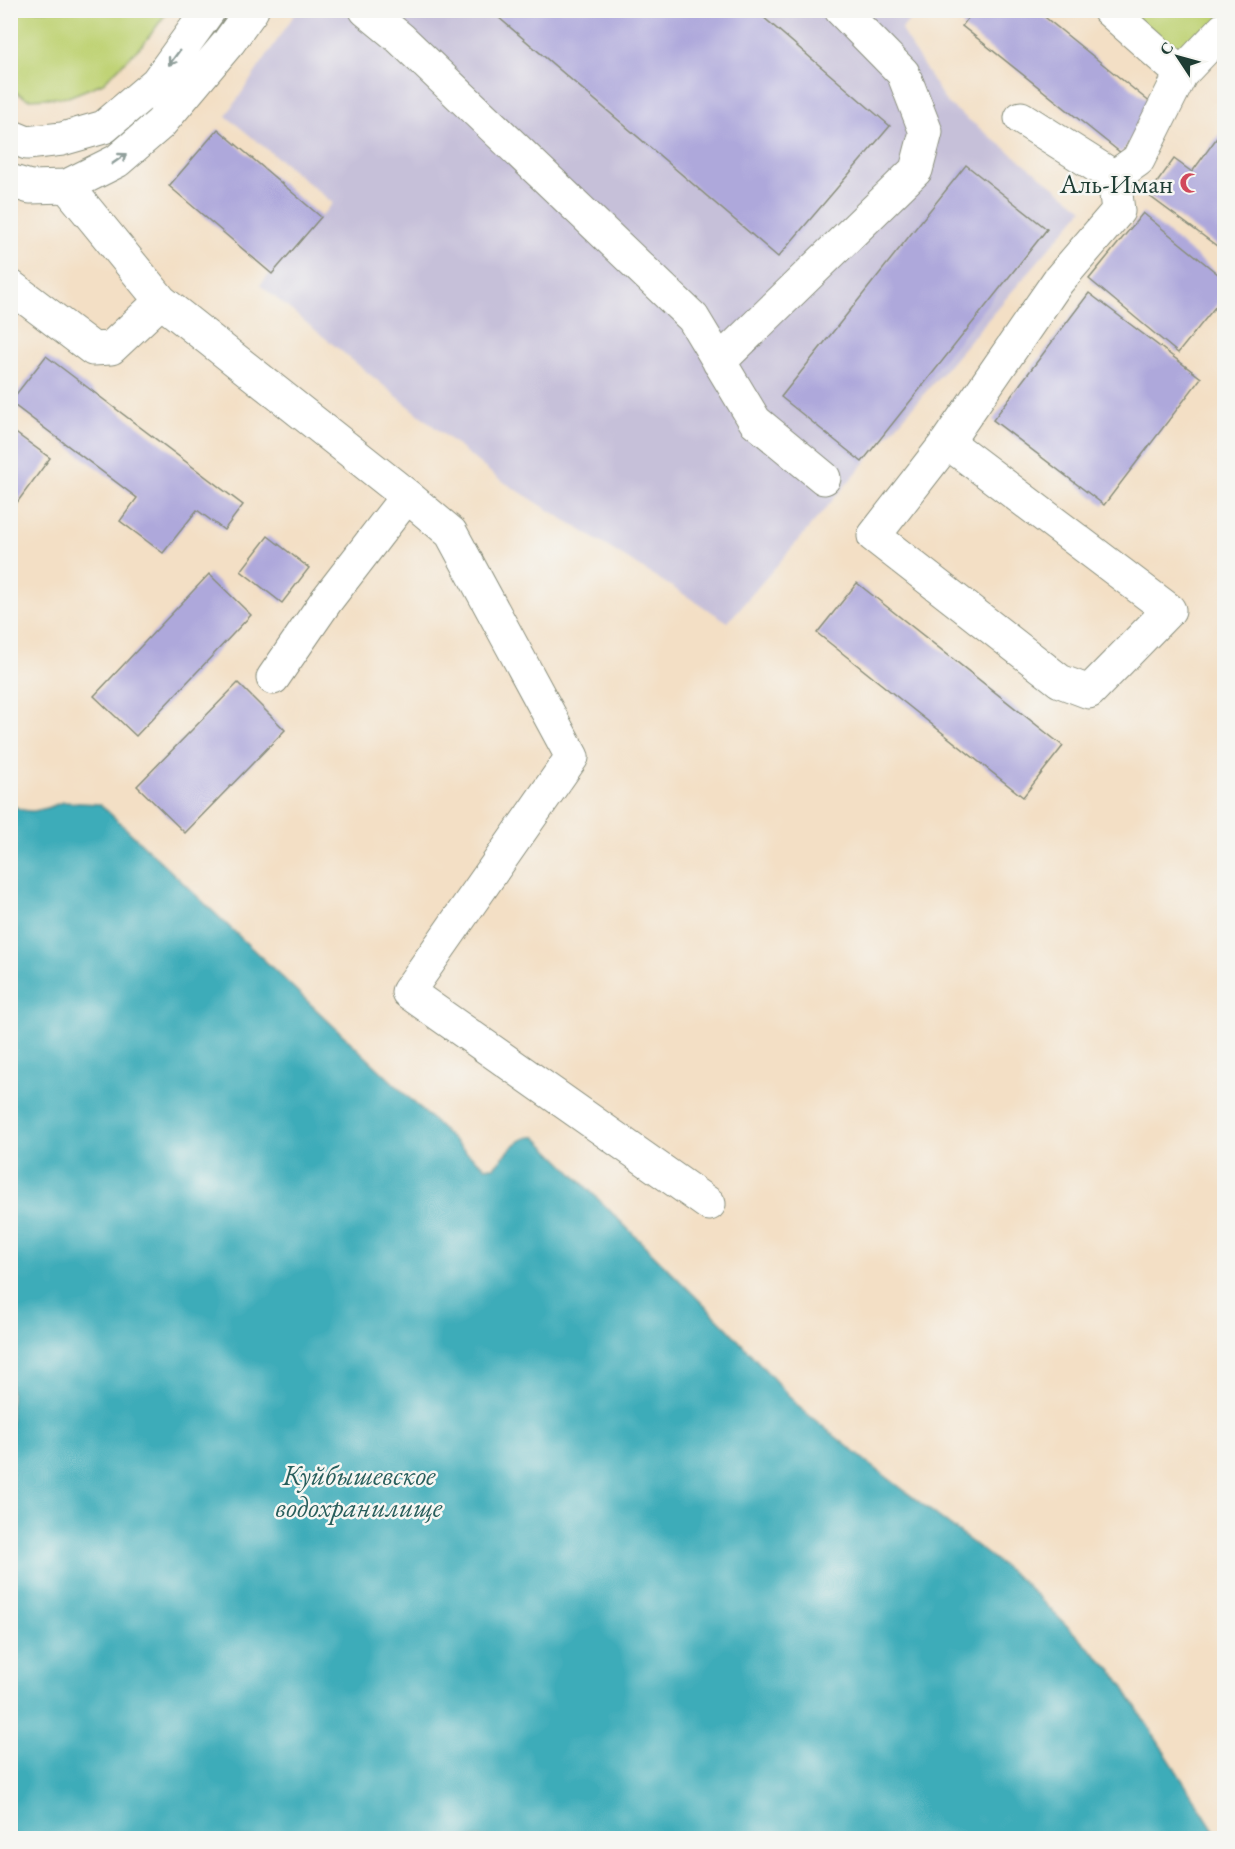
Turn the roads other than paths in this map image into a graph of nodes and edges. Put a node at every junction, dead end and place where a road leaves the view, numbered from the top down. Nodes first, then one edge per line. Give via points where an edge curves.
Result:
1 (209, 10) edge
2 (252, 10) edge
3 (366, 10) edge
4 (841, 10) edge
5 (1109, 10) edge
6 (1224, 29) edge
7 (1181, 74) junction
8 (1021, 118) dead end
9 (10, 136) edge
10 (1114, 177) junction
11 (10, 180) edge
12 (67, 186) junction
13 (10, 286) edge
14 (161, 301) junction
15 (719, 362) junction
16 (947, 442) junction
17 (824, 478) dead end
18 (407, 496) junction
19 (273, 678) dead end
20 (709, 1204) dead end

1 -> 9 main road via 157,82 104,127 62,139 27,142
12 -> 2 main road via 117,161 160,124
3 - 15 main road via 693,318
4 - 15 main road via 903,73 926,132 916,170
5 - 7 main road
6 - 7 main road
7 - 10 main road via 1138,160
8 - 10 main road
10 - 16 main road via 1118,211 1058,281
11 - 12 main road via 30,187
12 - 14 main road
13 - 14 main road via 93,349 111,348
14 - 18 main road
15 - 17 main road via 755,421
16 - 16 main road via 1169,610 1089,692 1060,681 874,536
18 - 19 main road
18 - 20 main road via 451,533 572,757 408,992

